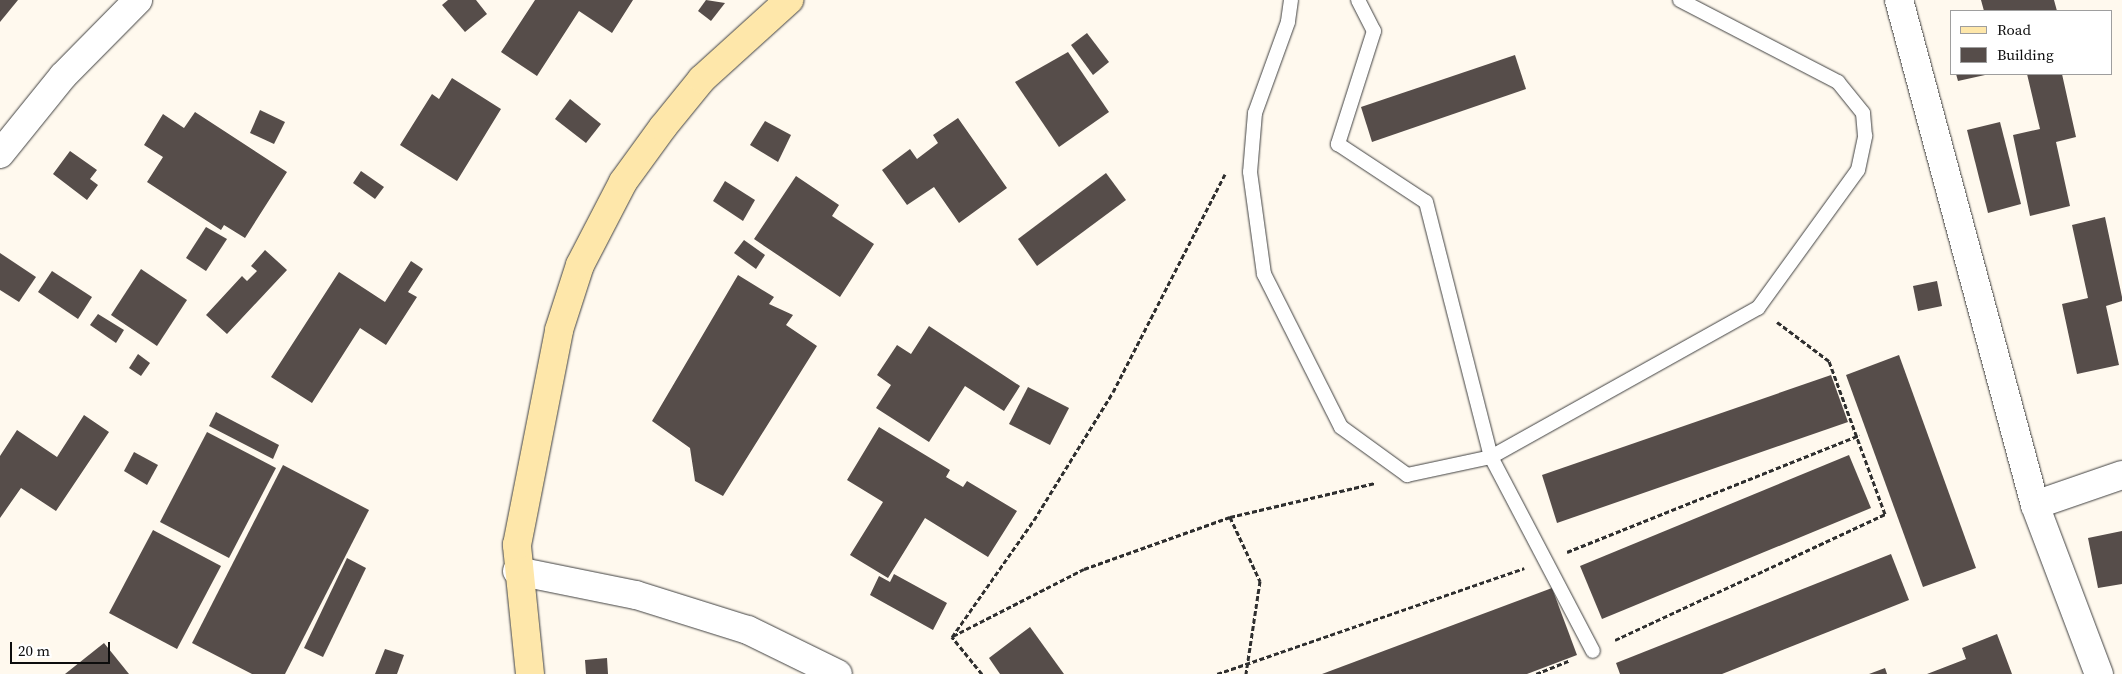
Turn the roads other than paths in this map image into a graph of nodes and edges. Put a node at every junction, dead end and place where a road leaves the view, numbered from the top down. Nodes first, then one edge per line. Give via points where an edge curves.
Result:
1 (138, 0) edge
2 (789, 0) edge
3 (1291, 0) edge
4 (1358, 0) edge
5 (1680, 0) edge
6 (1899, 0) edge
7 (0, 154) edge
8 (1492, 457) junction
9 (2122, 475) edge
10 (2035, 505) junction
11 (517, 571) junction
12 (1593, 651) road end
13 (530, 674) edge
14 (838, 674) edge
15 (2098, 674) edge

1 - 7 street via 63,76
2 - 11 main road via 702,79 662,126 623,182 580,265 559,330 530,467
3 - 8 lane via 1288,22 1255,113 1250,172 1264,274 1341,427 1407,475
4 - 8 lane via 1374,31 1338,144 1426,202
5 - 8 lane via 1838,82 1863,113 1865,136 1858,170 1758,308
6 - 10 street
8 - 12 lane
9 - 10 street
10 - 15 street
11 - 13 main road
11 - 14 street via 636,595 748,630

